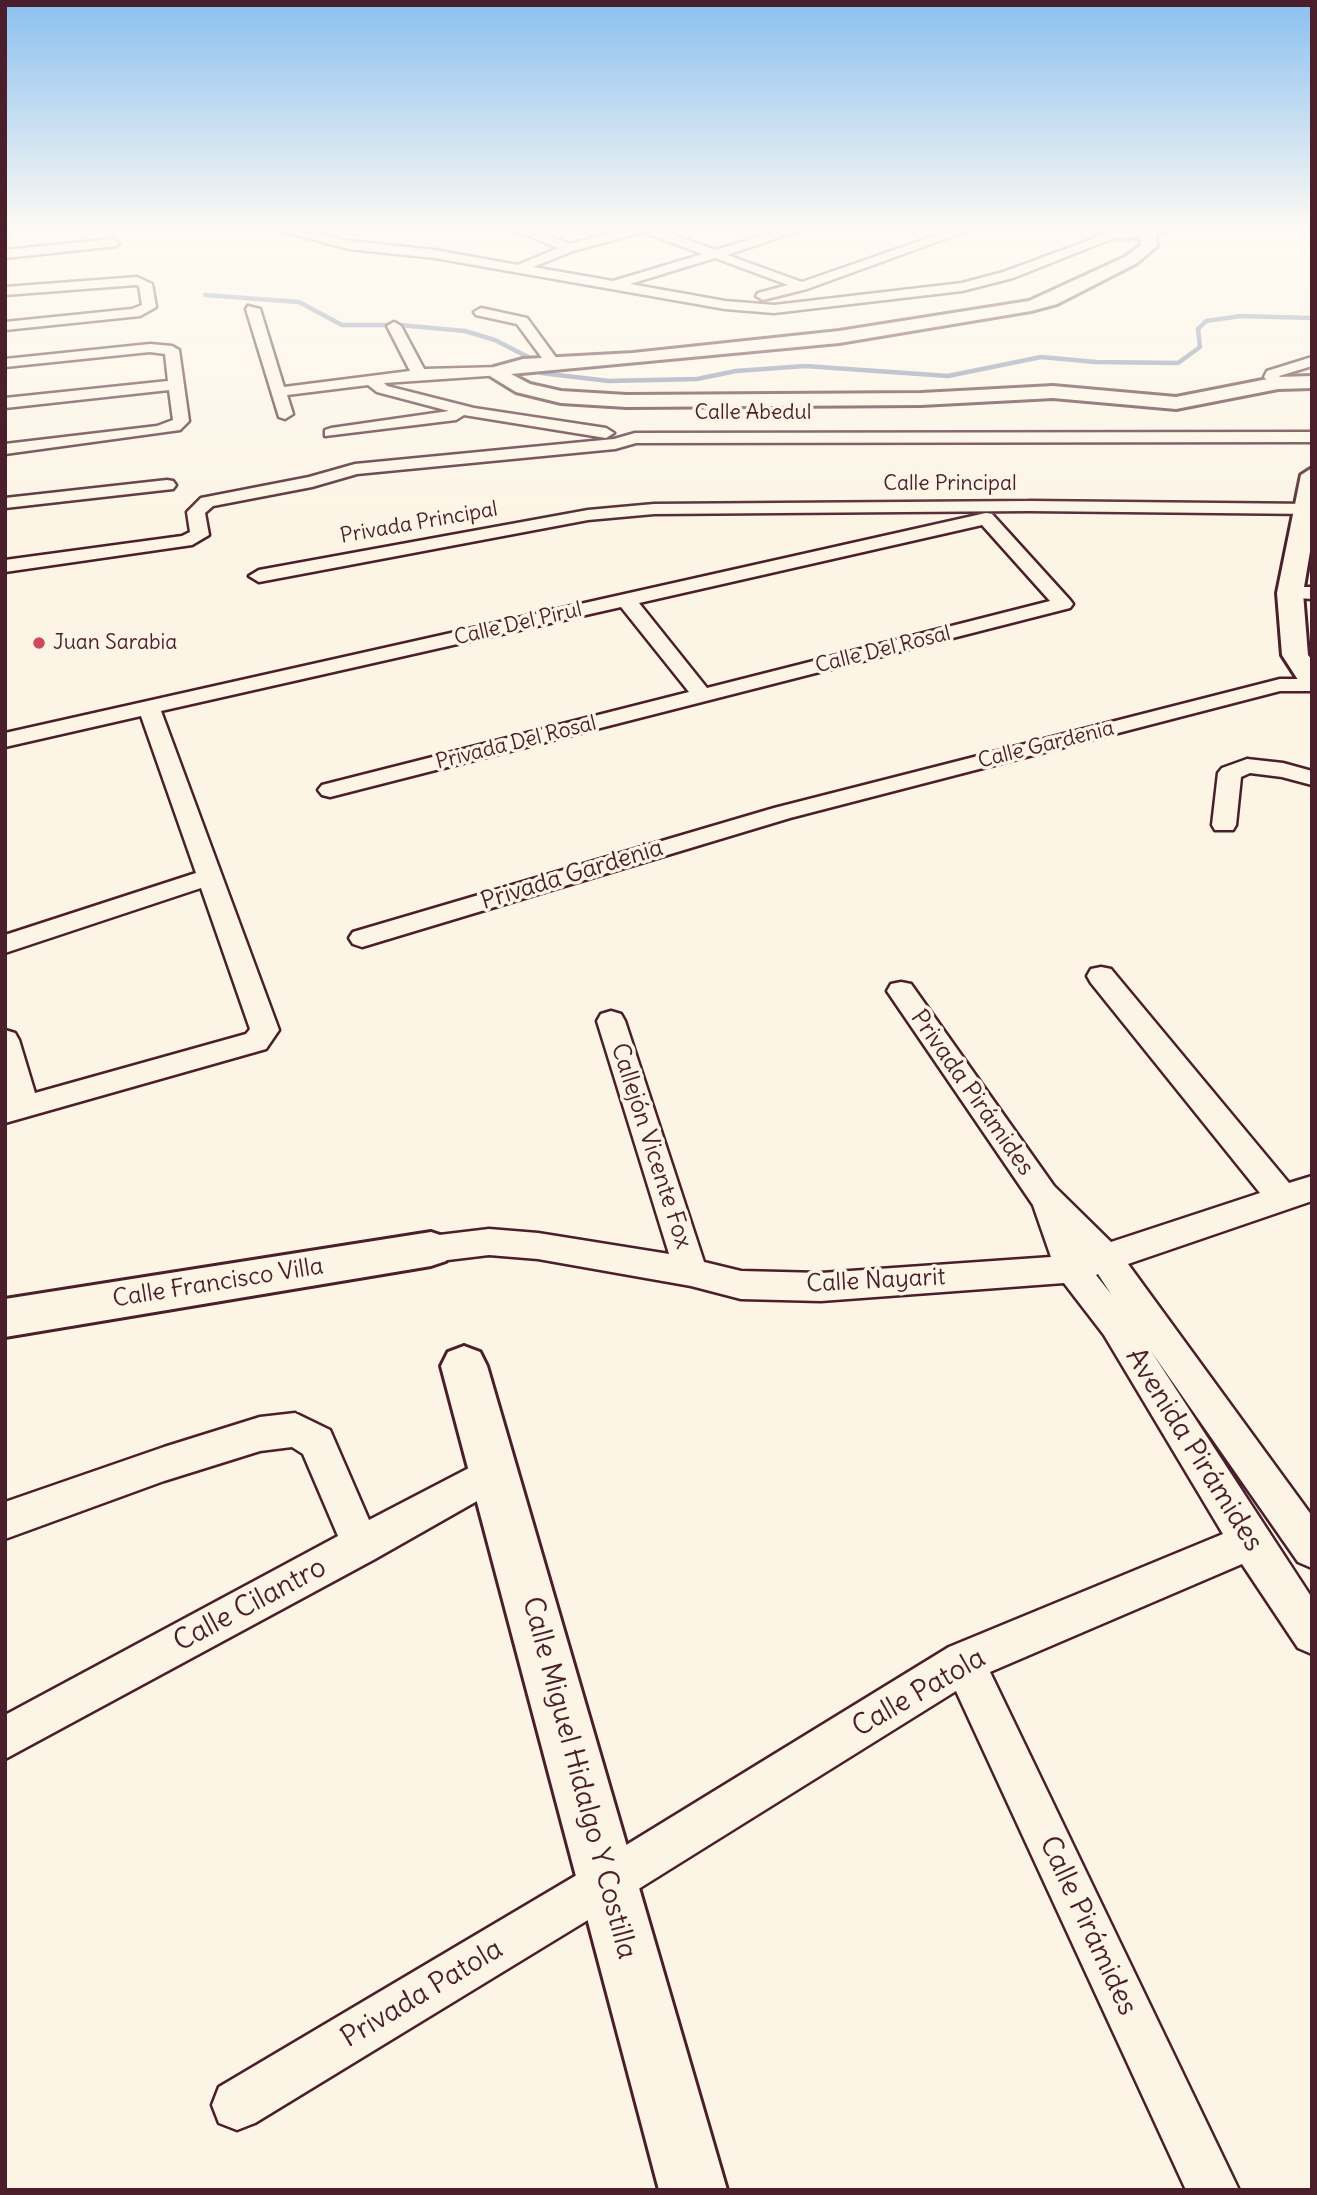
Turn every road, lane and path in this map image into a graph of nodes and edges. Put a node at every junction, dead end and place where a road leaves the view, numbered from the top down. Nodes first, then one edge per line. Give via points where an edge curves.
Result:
1 (259, 330) edge
2 (396, 330) edge
3 (529, 330) edge
4 (880, 330) edge
5 (1312, 361) edge
6 (5, 363) edge
7 (553, 363) junction
8 (501, 371) junction
9 (419, 373) junction
10 (372, 381) junction
11 (1312, 382) edge
12 (1278, 383) junction
13 (176, 385) junction
14 (278, 392) junction
15 (5, 402) edge
16 (473, 413) junction
17 (285, 414) dead end
18 (331, 433) dead end
19 (1312, 437) edge
20 (635, 438) junction
21 (5, 449) edge
22 (1312, 475) edge
23 (167, 485) dead end
24 (5, 503) edge
25 (1029, 506) junction
26 (1307, 509) edge
27 (588, 515) joint
28 (986, 518) junction
29 (5, 566) edge
30 (259, 576) dead end
31 (1301, 593) edge
32 (626, 600) junction
33 (1312, 682) edge
34 (702, 695) junction
35 (149, 707) junction
36 (5, 740) edge
37 (1312, 778) edge
38 (330, 790) dead end
39 (782, 813) joint
40 (1224, 825) dead end
41 (209, 877) junction
42 (362, 938) dead end
43 (5, 944) edge
44 (1101, 976) dead end
45 (901, 991) dead end
46 (611, 1021) dead end
47 (5, 1040) edge
48 (15, 1110) edge
49 (1297, 1193) edge
50 (431, 1249) joint
51 (1089, 1263) junction
52 (691, 1272) junction
53 (5, 1318) edge
54 (464, 1366) dead end
55 (494, 1472) junction
56 (5, 1521) edge
57 (1250, 1542) junction
58 (361, 1546) junction
59 (1312, 1549) edge
60 (1312, 1634) edge
61 (964, 1662) junction
62 (5, 1738) edge
63 (608, 1882) junction
64 (237, 2105) dead end
65 (693, 2190) edge
66 (1213, 2190) edge

1 - 14 street
2 - 9 street
3 - 7 street
4 - 7 street via 634,359
5 - 12 street via 1272,374
6 - 13 street via 162,347 172,350
7 - 8 street
8 - 9 street
8 - 12 street via 500,376 523,388 561,397 627,401 921,400 1054,392 1176,402
9 - 10 street
10 - 14 street
10 - 16 street via 382,389
11 - 12 street
13 - 15 street
13 - 21 street via 181,421 174,427
14 - 17 street
16 - 18 street
16 - 20 street
19 - 20 street, Calle Abedul
20 - 29 street, Calle Abedul via 615,444 355,469 201,505 197,512 200,535 187,541
22 - 26 street
23 - 24 street
25 - 26 street, Calle Principal
25 - 27 street, Calle Principal via 654,509
25 - 28 street, Calle Del Pirul
26 - 31 street
27 - 30 street, Privada Principal
28 - 32 street, Calle Del Pirul
28 - 34 street, Calle Del Rosal via 1063,604
31 - 33 street via 1295,655
32 - 34 street
32 - 35 street, Calle Del Pirul
33 - 39 street, Calle Gardenia via 1280,685
34 - 38 street, Privada Del Rosal
35 - 36 street, Calle Del Pirul
35 - 41 street
37 - 40 street via 1247,766 1230,774
39 - 42 street, Privada Gardenia
41 - 43 street
41 - 48 street via 265,1030 256,1042
44 - 49 street
45 - 51 street, Privada Pirámides
46 - 52 street, Callejón Vicente Fox
47 - 48 street
49 - 51 street, Calle Nayarit
50 - 52 street, Calle Nayarit via 489,1242 526,1245
50 - 53 street, Calle Francisco Villa
51 - 52 street, Calle Nayarit via 821,1287 741,1285
51 - 57 street, Avenida Pirámides via 1116,1325
51 - 59 street, Avenida Pirámides
54 - 55 street, Calle Miguel Hidalgo Y Costilla
55 - 58 street, Calle Cilantro
55 - 63 street, Calle Miguel Hidalgo Y Costilla
56 - 58 street via 164,1464 260,1434 295,1430 317,1442
57 - 60 street, Avenida Pirámides
57 - 61 street, Calle Patola
58 - 62 street, Calle Cilantro
61 - 63 street, Calle Patola
61 - 66 street, Calle Pirámides
63 - 64 street, Privada Patola
63 - 65 street, Calle Miguel Hidalgo Y Costilla

